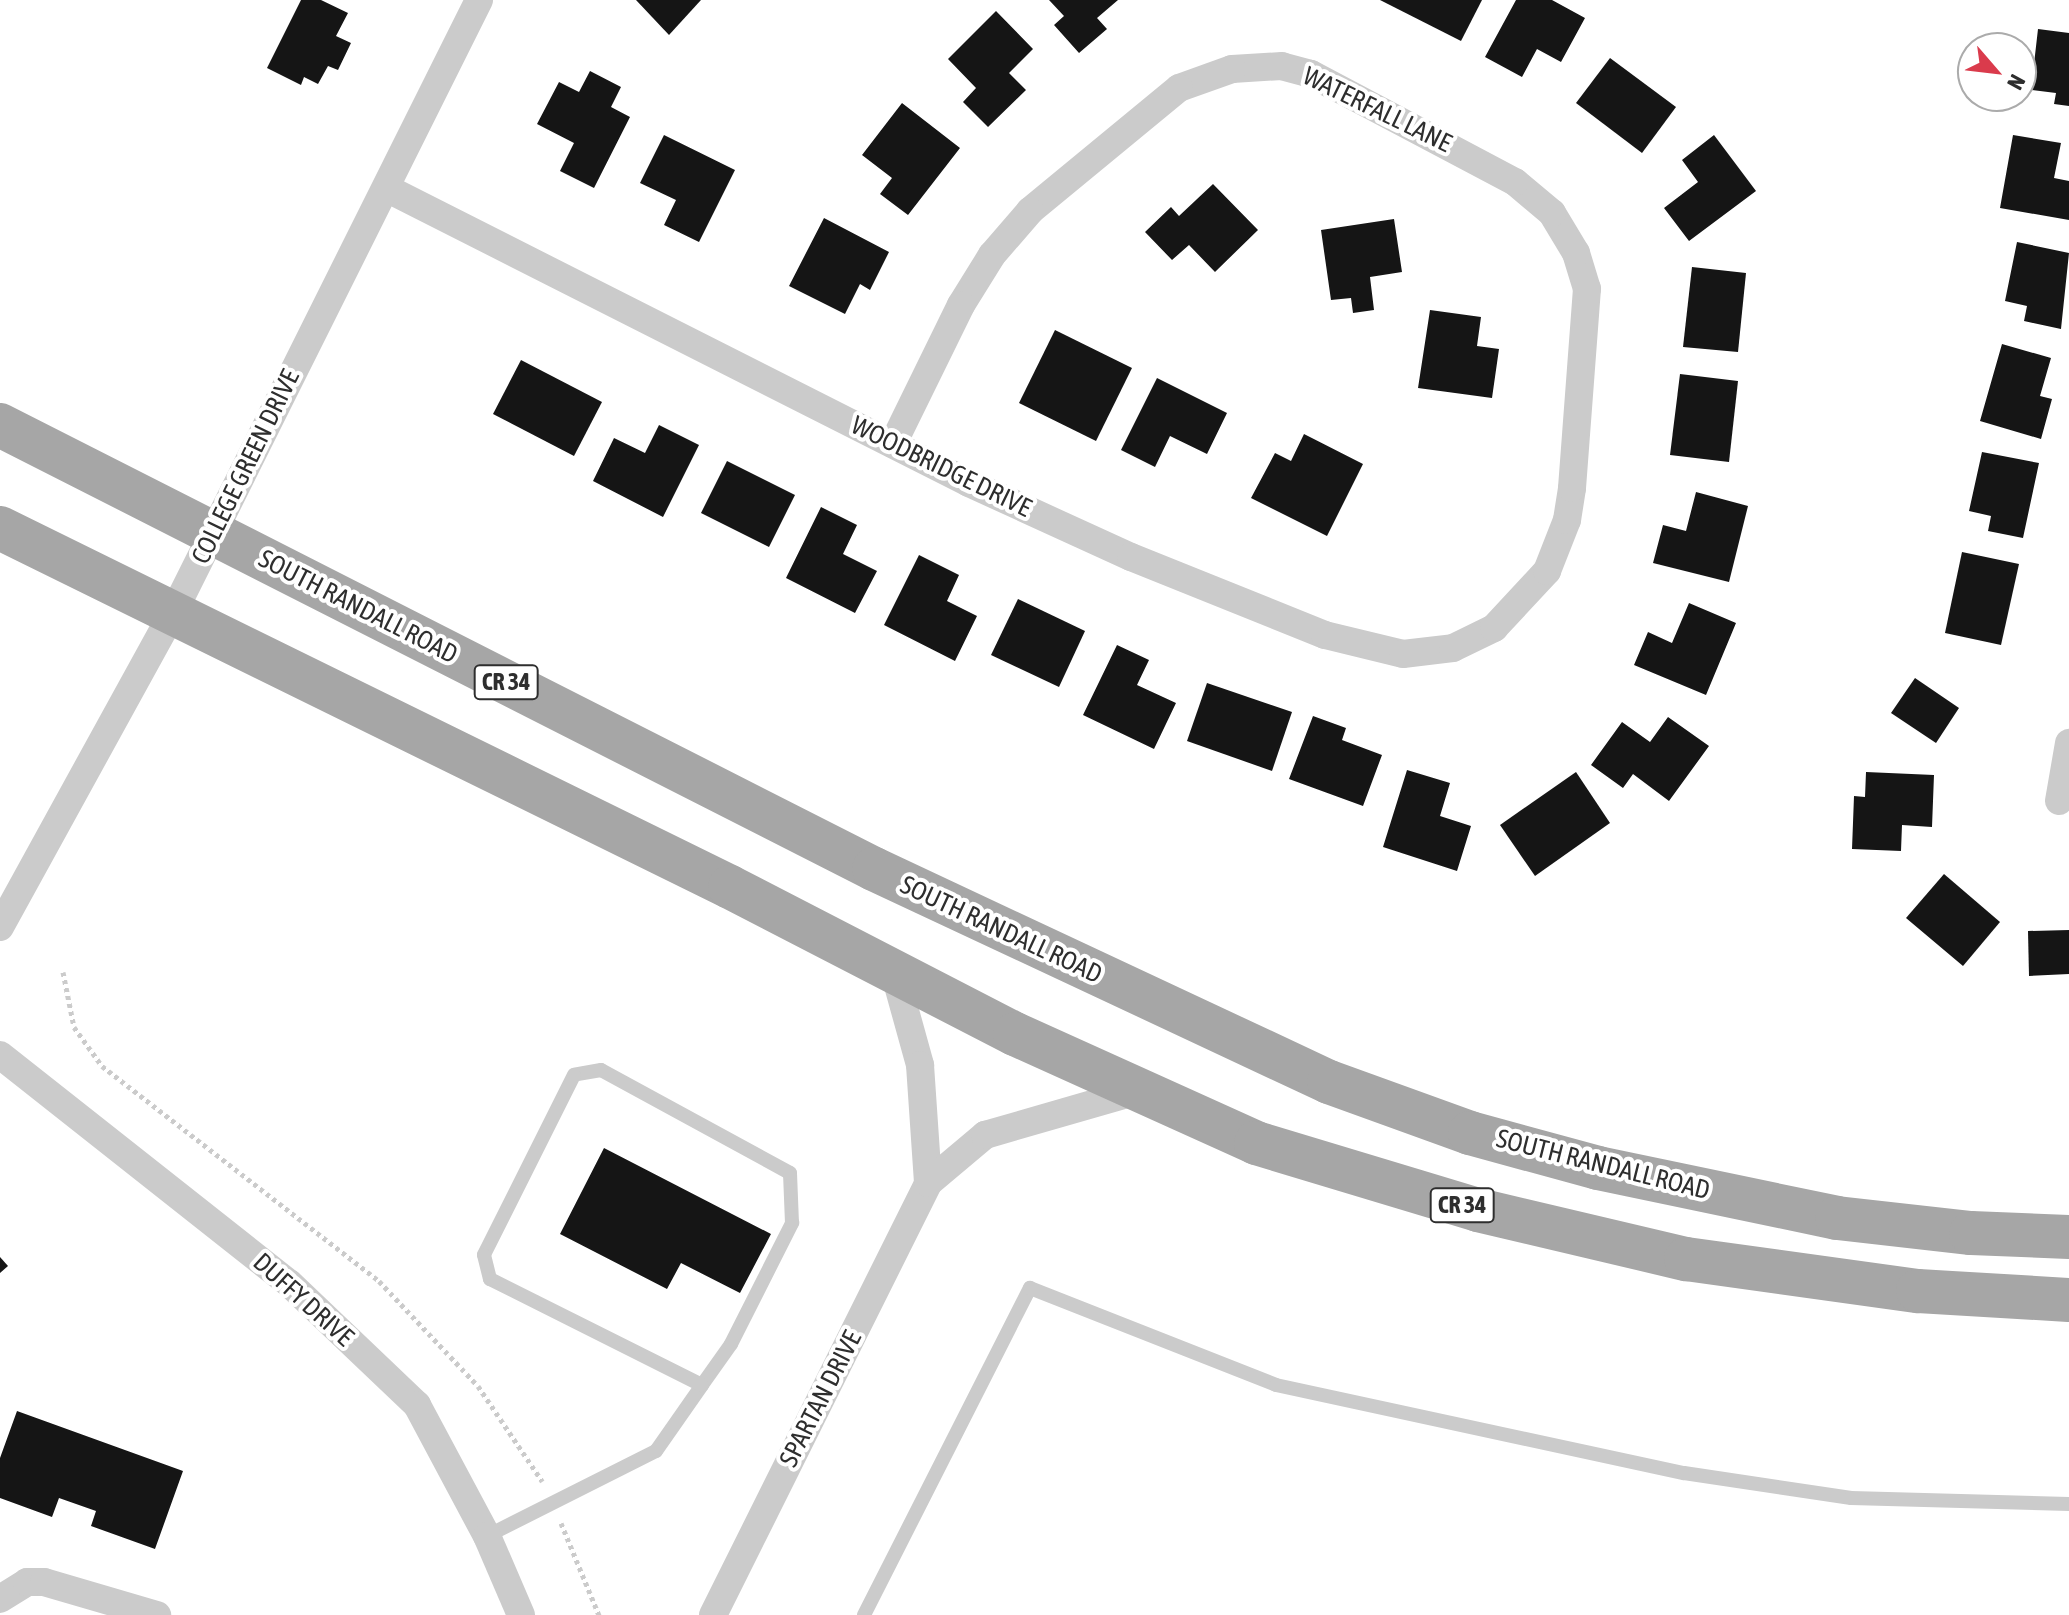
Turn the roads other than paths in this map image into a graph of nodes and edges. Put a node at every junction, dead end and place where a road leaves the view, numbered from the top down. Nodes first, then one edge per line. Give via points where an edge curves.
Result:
1 (479, 0) edge
2 (386, 188) junction
3 (0, 425) edge
4 (893, 444) junction
5 (0, 528) edge
6 (213, 534) junction
7 (174, 611) junction
8 (1514, 612) joint
9 (2069, 743) edge
10 (2059, 801) dead end
11 (0, 927) edge
12 (894, 971) junction
13 (0, 1055) edge
14 (1134, 1092) junction
15 (928, 1183) junction
16 (2069, 1237) edge
17 (2069, 1300) edge
18 (702, 1385) junction
19 (2069, 1504) edge
20 (487, 1536) junction
21 (0, 1599) edge
22 (157, 1615) edge
23 (521, 1615) edge
24 (713, 1615) edge
25 (864, 1615) edge

1 - 2 street, COLLEGE GREEN DRIVE
2 - 4 street, WOODBRIDGE DRIVE
2 - 6 street, COLLEGE GREEN DRIVE
3 - 6 main road, SOUTH RANDALL ROAD / CR 34
4 - 8 street, WOODBRIDGE DRIVE via 1131,557 1353,644 1403,654 1432,652 1472,640
4 - 8 street, WATERFALL LANE via 961,305 992,255 1030,211 1179,88 1232,69 1282,66 1311,74 1515,182 1552,213 1576,253 1586,304 1567,520 1547,571
5 - 7 main road, CR 34
6 - 7 street, COLLEGE GREEN DRIVE
6 - 16 main road, SOUTH RANDALL ROAD / CR 34 via 874,869 1329,1082 1470,1133 1598,1168 1822,1215 1971,1233
7 - 11 street, COLLEGE GREEN DRIVE
7 - 12 main road, CR 34
9 - 10 street
12 - 14 main road, CR 34
12 - 15 street via 920,1065
13 - 20 street, DUFFY DRIVE via 289,1283 417,1405
14 - 15 street, SPARTAN DRIVE via 985,1135
14 - 17 main road, CR 34 via 1256,1143 1574,1235 1802,1276 1918,1291
15 - 24 street, SPARTAN DRIVE
18 - 18 lane via 731,1344 792,1223 790,1173 601,1070 574,1075 484,1255 490,1279
18 - 20 lane via 656,1451
19 - 25 lane via 1851,1498 1684,1473 1276,1385 1030,1288
20 - 23 street, DUFFY DRIVE
21 - 22 street via 27,1582 44,1582

